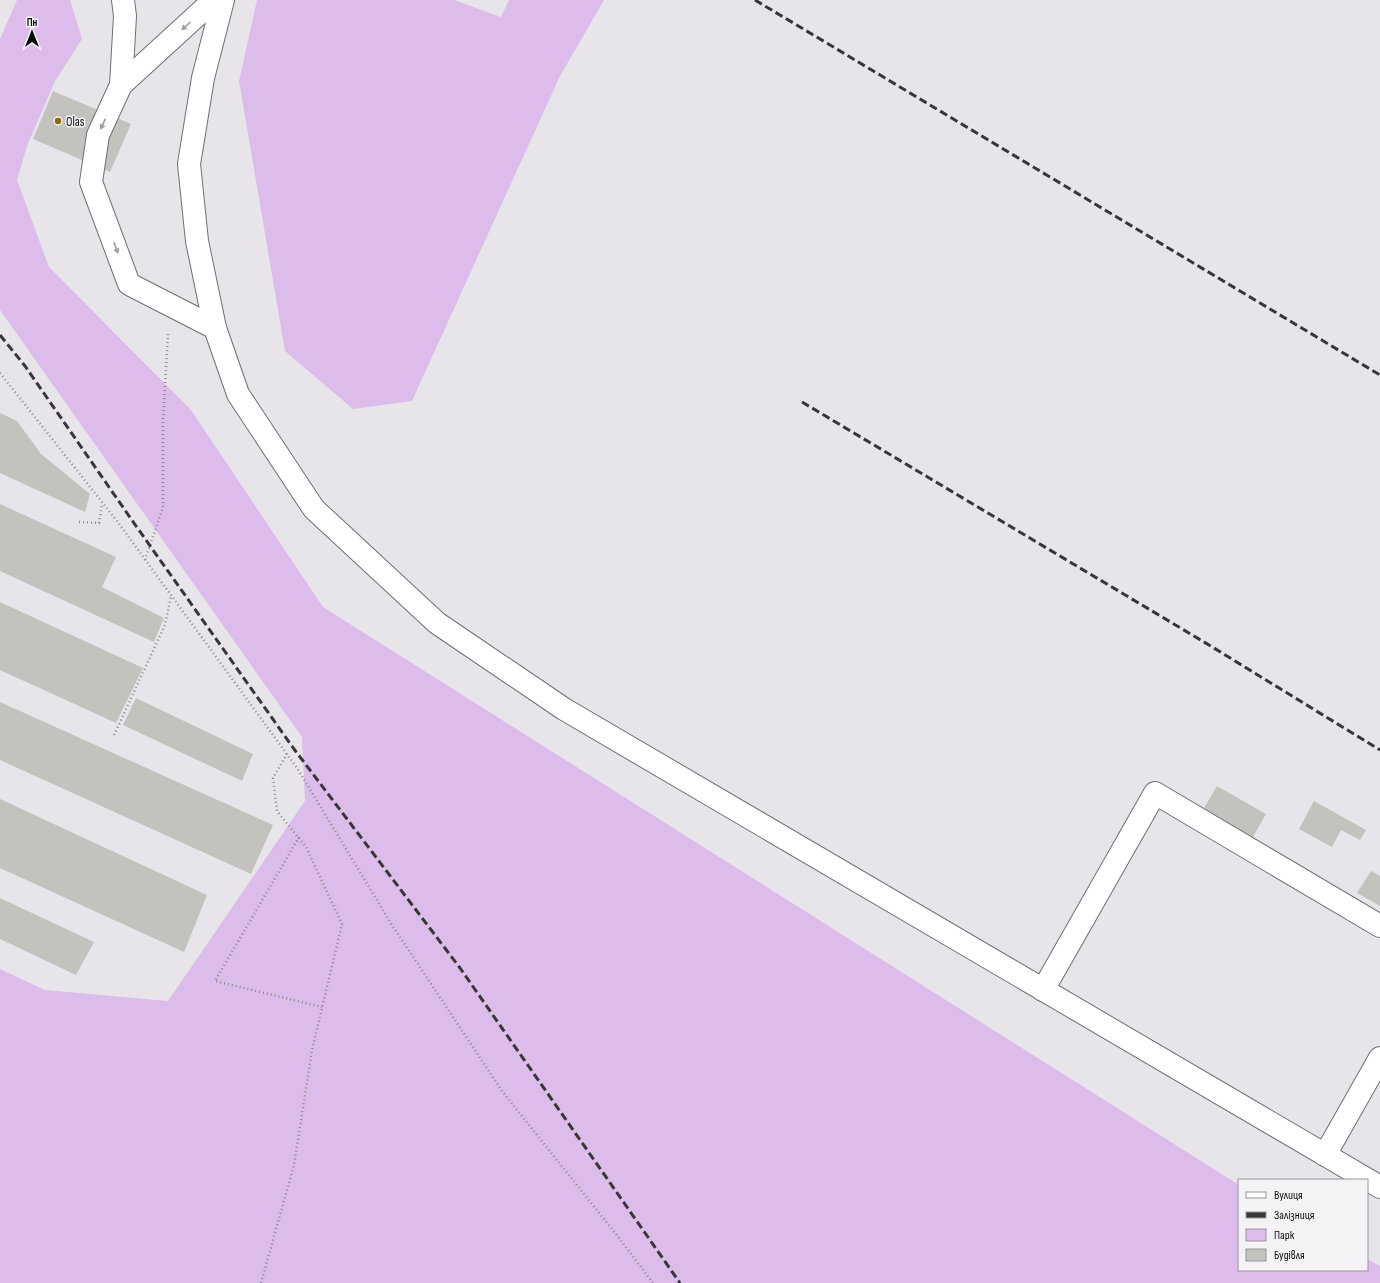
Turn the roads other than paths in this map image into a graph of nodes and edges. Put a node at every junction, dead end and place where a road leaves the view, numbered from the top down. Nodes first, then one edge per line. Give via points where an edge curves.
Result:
1 (123, 0) edge
2 (214, 0) edge
3 (223, 0) edge
4 (121, 85) junction
5 (216, 328) junction
6 (1380, 926) edge
7 (1043, 990) junction
8 (1380, 1058) edge
9 (1325, 1155) junction
10 (1366, 1179) edge
11 (1368, 1180) edge
12 (1380, 1187) edge

1 - 4 street via 125,16
2 -> 4 street
3 - 5 street via 202,78 189,164 197,241
4 -> 5 street via 98,135 91,182 129,284
5 - 7 street via 238,394 314,509 437,623 564,709
6 - 7 street via 1155,793
7 - 9 street
8 - 9 street
9 - 10 street
11 - 12 street

